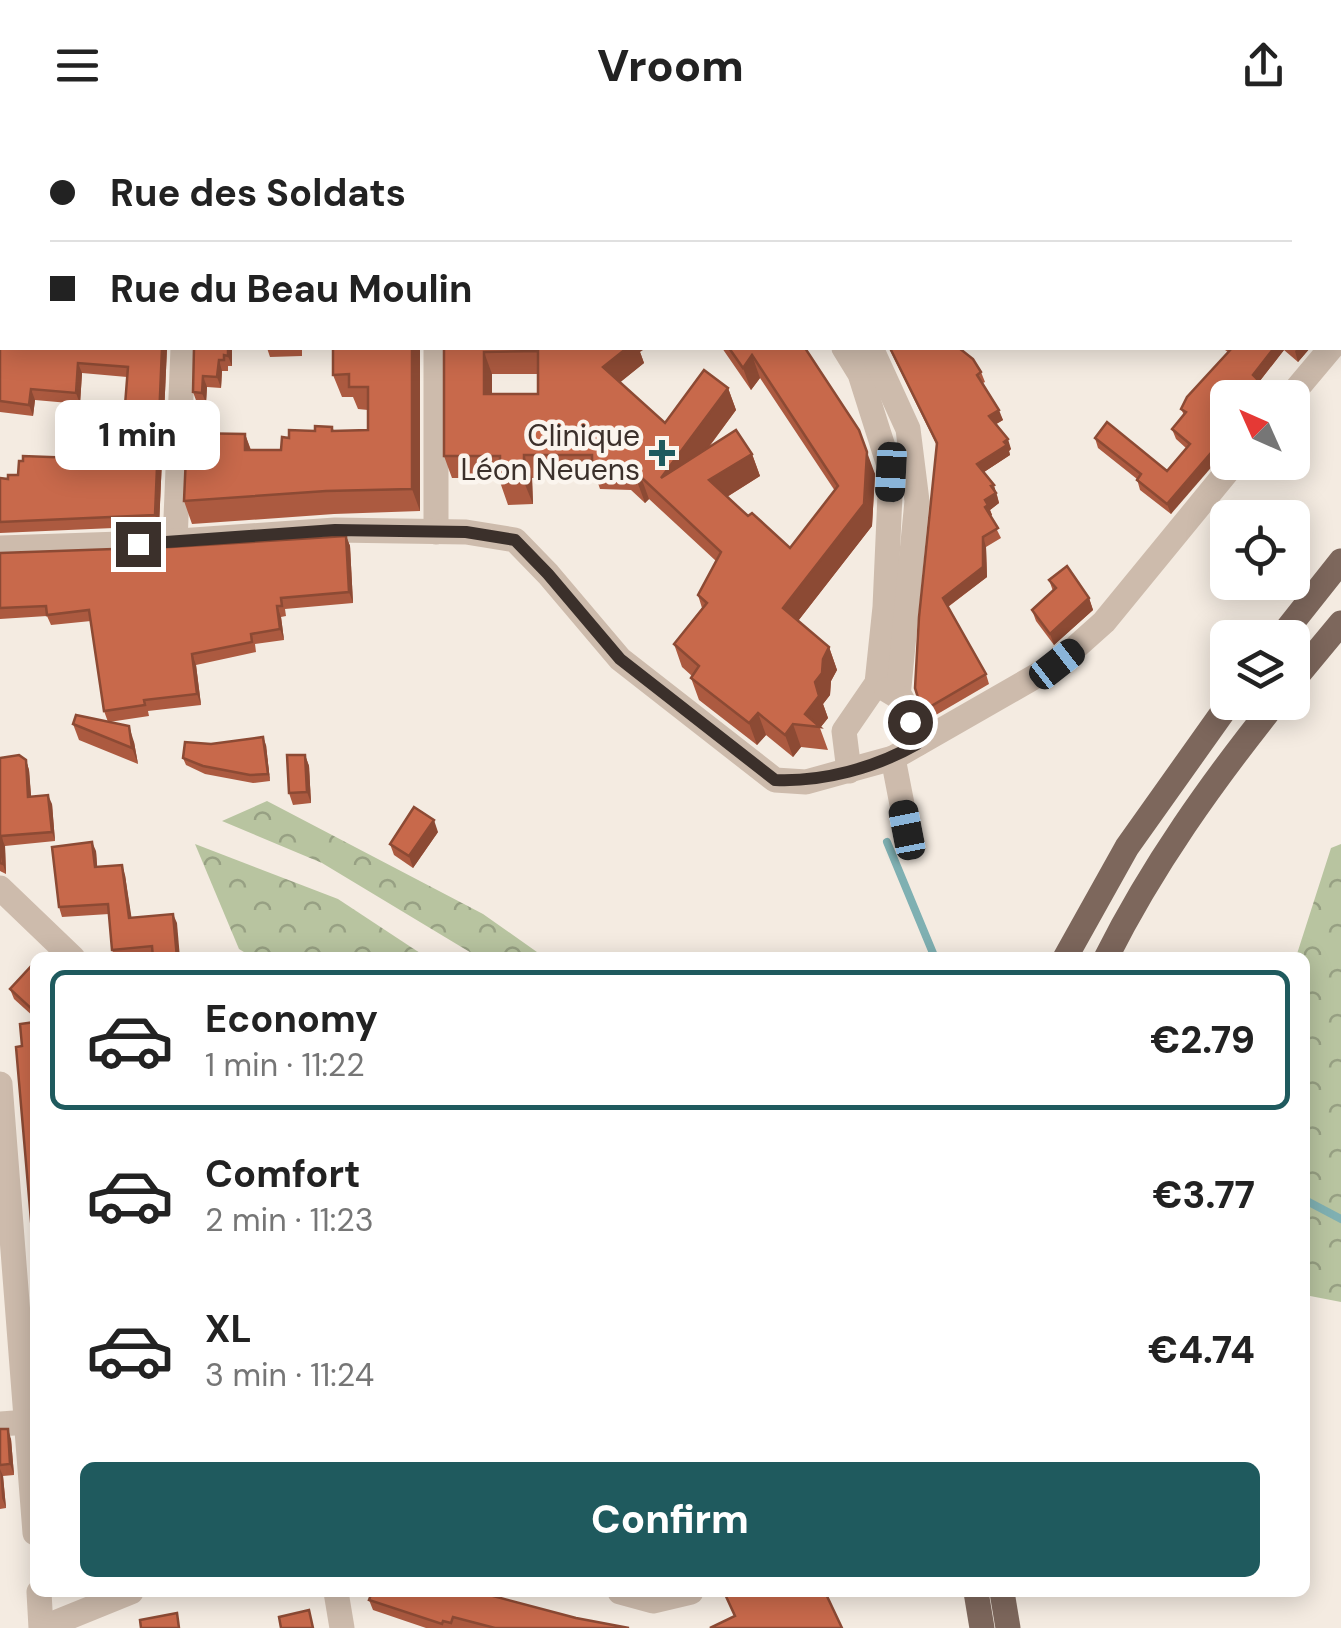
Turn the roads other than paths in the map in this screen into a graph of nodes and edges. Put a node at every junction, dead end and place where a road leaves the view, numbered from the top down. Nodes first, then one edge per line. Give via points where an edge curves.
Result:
1 (183, 350) edge
2 (436, 350) edge
3 (845, 350) edge
4 (872, 350) edge
5 (1329, 350) edge
6 (1304, 380) edge
7 (1220, 480) edge
8 (436, 532) junction
9 (176, 542) junction
10 (0, 548) edge
11 (1341, 561) edge
12 (1294, 620) edge
13 (1341, 623) edge
14 (1310, 660) edge
15 (887, 690) junction
16 (1217, 720) edge
17 (1262, 720) edge
18 (917, 744) junction
19 (893, 758) junction
20 (849, 770) junction
21 (907, 830) dead end
22 (0, 888) edge
23 (68, 952) edge
24 (1068, 952) edge
25 (1109, 952) edge
26 (0, 1084) edge
27 (28, 1422) junction
28 (0, 1424) edge
29 (30, 1453) edge
30 (39, 1597) edge
31 (119, 1597) edge
32 (337, 1597) edge
33 (638, 1597) edge
34 (670, 1597) edge
35 (977, 1597) edge
36 (1003, 1597) edge
37 (42, 1628) edge
38 (342, 1628) edge
39 (982, 1628) edge
40 (1008, 1628) edge

1 - 9 street
2 - 8 street
3 - 15 street via 860,374 891,472
4 - 15 street via 908,430 918,502
5 - 6 street
7 - 18 street via 1076,648
8 - 9 street via 335,530
8 - 20 street via 515,540 620,659 775,780 806,782
9 - 10 street
11 - 12 main road
13 - 14 main road
15 - 18 street via 902,699
15 - 20 street via 844,731
16 - 24 main road via 1137,832
17 - 25 main road via 1186,822
18 - 19 street
19 - 20 street
19 - 21 street
22 - 23 street
26 - 27 street
27 - 28 street
27 - 29 street
30 - 37 street
31 - 37 street
32 - 38 street
33 - 34 street
35 - 39 main road
36 - 40 main road

